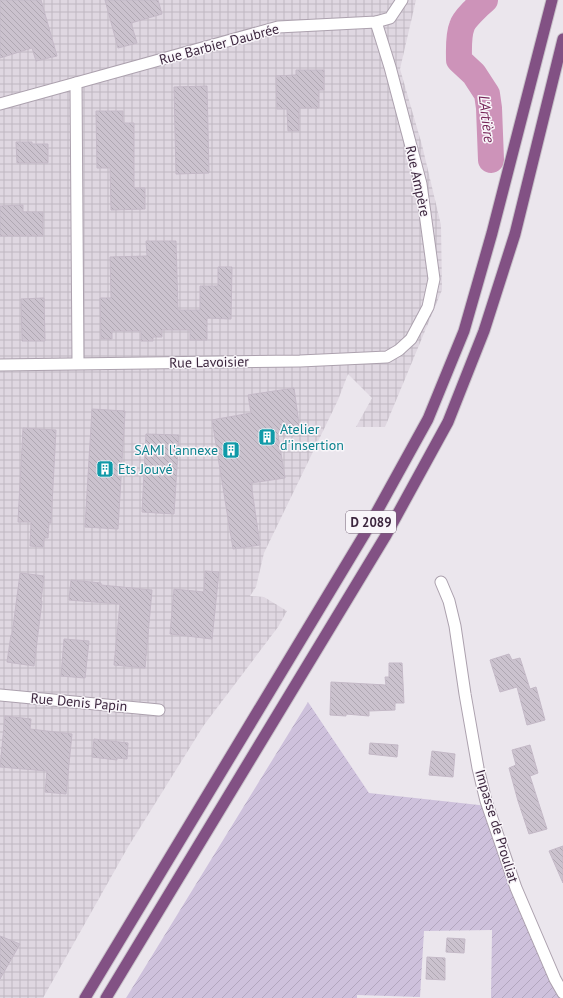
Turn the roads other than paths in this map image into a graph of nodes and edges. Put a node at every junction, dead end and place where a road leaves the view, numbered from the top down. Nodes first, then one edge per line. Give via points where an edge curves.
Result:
1 (402, 0) edge
2 (552, 0) edge
3 (376, 22) junction
4 (563, 39) edge
5 (76, 83) junction
6 (0, 104) edge
7 (411, 339) joint
8 (78, 364) junction
9 (0, 365) edge
10 (441, 582) dead end
11 (0, 694) edge
12 (159, 710) dead end
13 (563, 993) edge
14 (85, 998) edge
15 (106, 998) edge

1 - 3 street, Rue Barbier Daubrée via 390,18
2 - 14 highway, D 2089 via 464,331 428,419 364,535
3 - 5 street, Rue Barbier Daubrée via 278,27
3 - 7 street, Rue Ampère via 421,184 434,279 428,307
4 - 15 highway, D 2089 via 515,234 484,331 448,422 385,537
5 - 6 street, Rue Barbier Daubrée
5 - 8 street
7 - 8 street, Rue Lavoisier via 387,357 300,361
8 - 9 street, Rue Lavoisier
10 - 13 street, Impasse de Prouliat via 455,626 470,724 486,801 516,888
11 - 12 street, Rue Denis Papin

